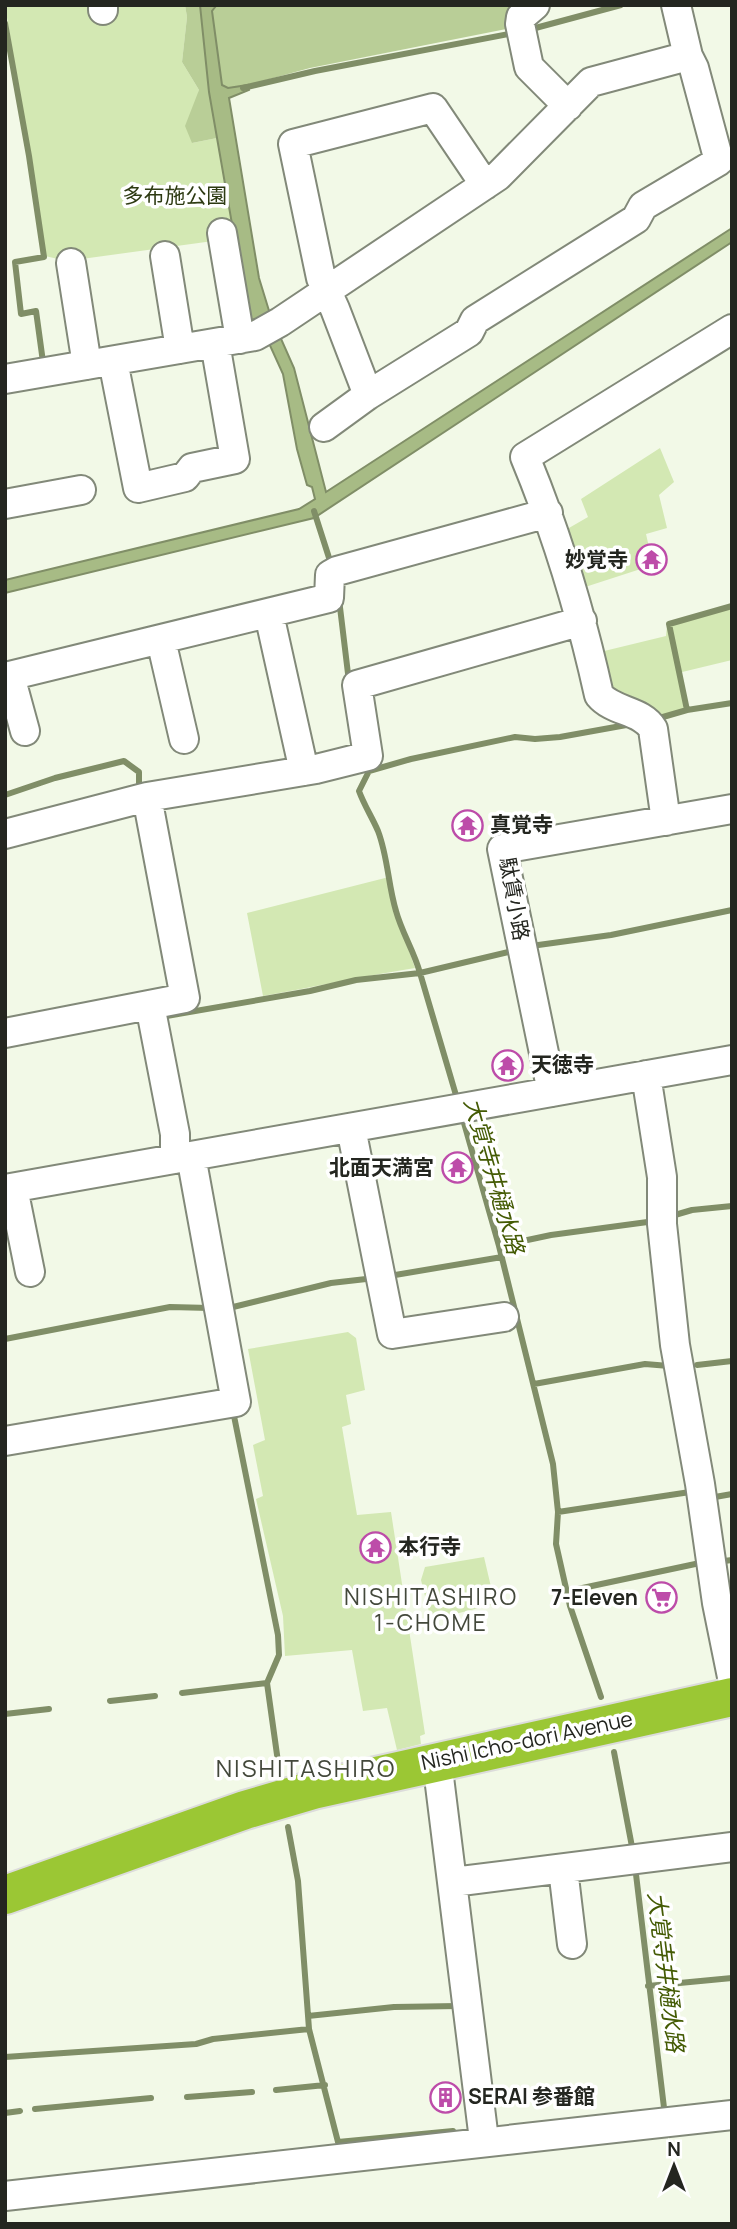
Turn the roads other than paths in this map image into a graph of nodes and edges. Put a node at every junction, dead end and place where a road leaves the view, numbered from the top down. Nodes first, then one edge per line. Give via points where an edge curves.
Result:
1 (676, 5) edge
2 (526, 22) edge
3 (688, 56) junction
4 (568, 106) junction
5 (485, 185) junction
6 (222, 233) dead end
7 (165, 256) dead end
8 (71, 263) dead end
9 (327, 292) junction
10 (732, 329) edge
11 (237, 339) junction
12 (180, 349) junction
13 (100, 363) junction
14 (5, 379) edge
15 (368, 395) junction
16 (324, 427) dead end
17 (81, 490) dead end
18 (5, 504) edge
19 (548, 513) junction
20 (269, 614) junction
21 (582, 621) junction
22 (161, 640) junction
23 (7, 676) edge
24 (25, 731) dead end
25 (184, 739) dead end
26 (304, 771) junction
27 (147, 797) junction
28 (732, 809) edge
29 (666, 821) junction
30 (5, 834) edge
31 (150, 1005) junction
32 (5, 1032) edge
33 (732, 1060) edge
34 (646, 1075) junction
35 (552, 1092) junction
36 (351, 1128) junction
37 (183, 1157) junction
38 (9, 1189) edge
39 (30, 1272) dead end
40 (504, 1317) dead end
41 (5, 1441) edge
42 (732, 1677) edge
43 (732, 1697) edge
44 (437, 1761) junction
45 (732, 1847) edge
46 (563, 1869) junction
47 (453, 1882) junction
48 (5, 1895) edge
49 (572, 1944) dead end
50 (732, 2115) edge
51 (483, 2132) junction
52 (5, 2196) edge

1 - 3 street
2 - 4 street via 529,67
3 - 4 street via 591,82
3 - 15 street via 719,161 643,206 636,219 475,320 470,332
4 - 5 street
5 - 9 street
5 - 9 street via 433,108 293,144
6 - 11 street
7 - 12 street
8 - 13 street
9 - 11 street via 280,322
9 - 15 street
10 - 19 street via 525,457
11 - 12 street
11 - 13 street via 235,459 192,468 185,477 138,488
12 - 13 street
13 - 14 street
15 - 16 street
17 - 18 street
19 - 20 street via 333,573 330,598
19 - 21 street
20 - 22 street
20 - 26 street
21 - 26 street via 357,685 360,758
21 - 29 street via 599,695 653,729
22 - 23 street
22 - 25 street
23 - 24 street
26 - 27 street
27 - 30 street
27 - 31 street via 185,998
28 - 29 street, 駄賃小路
29 - 35 street, 駄賃小路 via 502,849
31 - 32 street
31 - 37 street
33 - 34 street
34 - 35 street
34 - 42 street via 662,1177 675,1345
35 - 36 street
36 - 37 street
36 - 40 street via 392,1334
37 - 38 street
37 - 41 street via 236,1402
38 - 39 street
43 - 44 highway, Nishi Icho-dori Avenue
44 - 47 street
44 - 48 highway, Nishi Icho-dori Avenue via 245,1810
45 - 46 street
46 - 47 street
46 - 49 street
47 - 51 street
50 - 51 street
51 - 52 street via 359,2157

